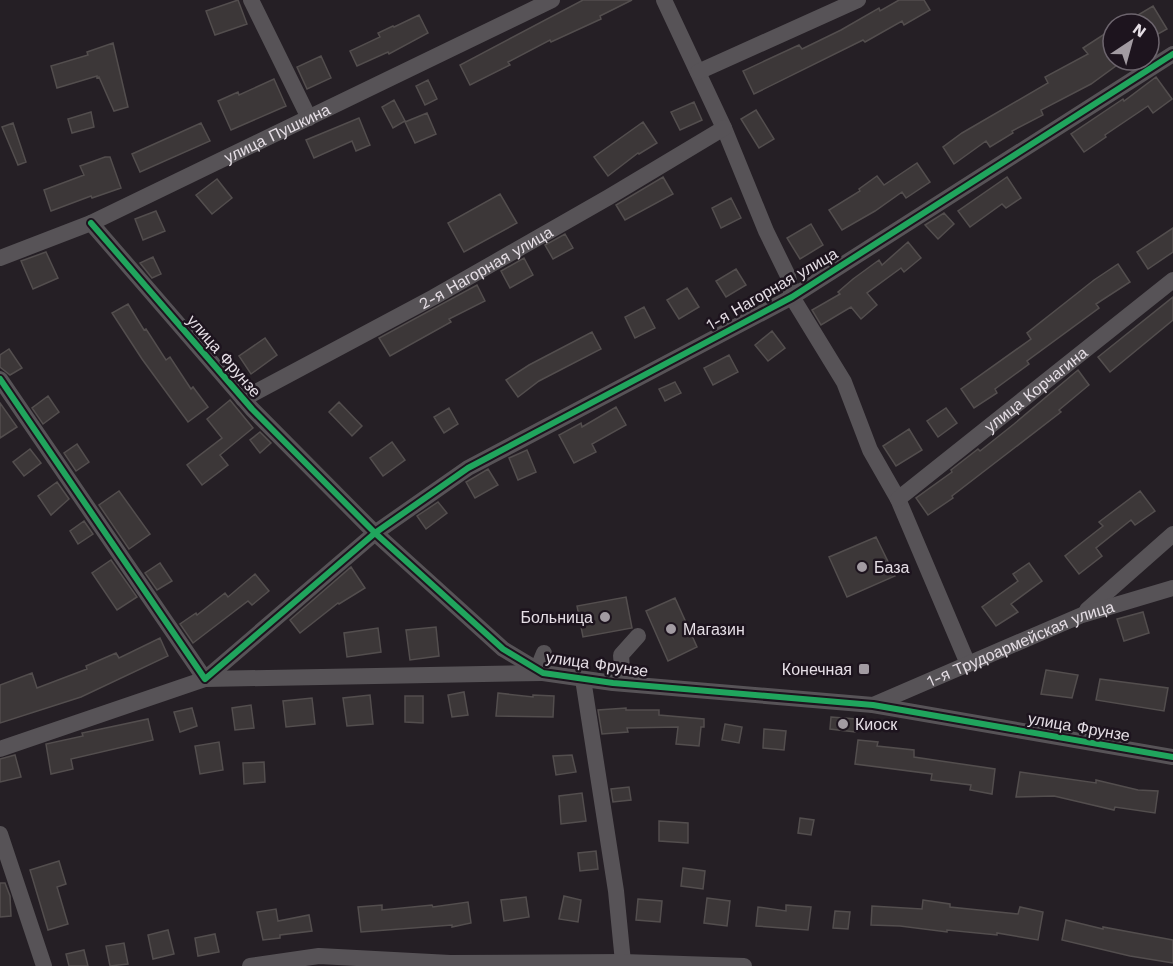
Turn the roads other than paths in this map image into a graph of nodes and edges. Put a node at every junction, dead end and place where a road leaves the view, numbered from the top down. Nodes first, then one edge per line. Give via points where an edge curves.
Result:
1 (251, 0) edge
2 (552, 0) edge
3 (664, 0) edge
4 (858, 0) edge
5 (1173, 54) edge
6 (698, 72) junction
7 (309, 118) junction
8 (724, 128) junction
9 (91, 223) junction
10 (0, 258) edge
11 (1173, 280) edge
12 (792, 297) junction
13 (0, 379) edge
14 (243, 399) junction
15 (898, 499) junction
16 (375, 533) junction
17 (1173, 534) edge
18 (1173, 588) edge
19 (1082, 615) junction
20 (638, 636) dead end
21 (544, 653) dead end
22 (968, 664) junction
23 (540, 671) junction
24 (205, 679) junction
25 (583, 679) junction
26 (623, 684) junction
27 (873, 705) junction
28 (0, 749) edge
29 (1173, 757) edge
30 (0, 834) edge
31 (623, 962) junction
32 (642, 964) edge
33 (449, 965) edge
34 (44, 966) edge
35 (250, 966) edge
36 (744, 966) edge

1 - 7 street
2 - 7 street, улица Пушкина
3 - 6 street
4 - 6 street
5 - 12 street, 1-я Нагорная улица
6 - 8 street
7 - 9 street, улица Пушкина
8 - 12 street via 788,276
8 - 14 street, 2-я Нагорная улица via 434,297
9 - 10 street, улица Пушкина
9 - 14 street, улица Фрунзе
11 - 15 street, улица Корчагина
12 - 15 street via 844,382 870,450
12 - 16 street, 1-я Нагорная улица via 468,468
13 - 24 street
14 - 16 street, улица Фрунзе
15 - 22 street
16 - 23 street, улица Фрунзе via 503,649
16 - 24 street, 1-я Нагорная улица
17 - 19 street
18 - 19 street, 1-я Трудоармейская улица
19 - 22 street, 1-я Трудоармейская улица
20 - 26 street via 621,655
21 - 23 street
22 - 27 street, 1-я Трудоармейская улица
23 - 24 street, улица Фрунзе
23 - 25 street, улица Фрунзе
24 - 28 street, улица Фрунзе
25 - 26 street, улица Фрунзе
25 - 31 street via 616,891
26 - 27 street, улица Фрунзе
27 - 29 street, улица Фрунзе
30 - 34 street
31 - 32 street
31 - 33 street
32 - 36 street
33 - 35 street via 319,956

